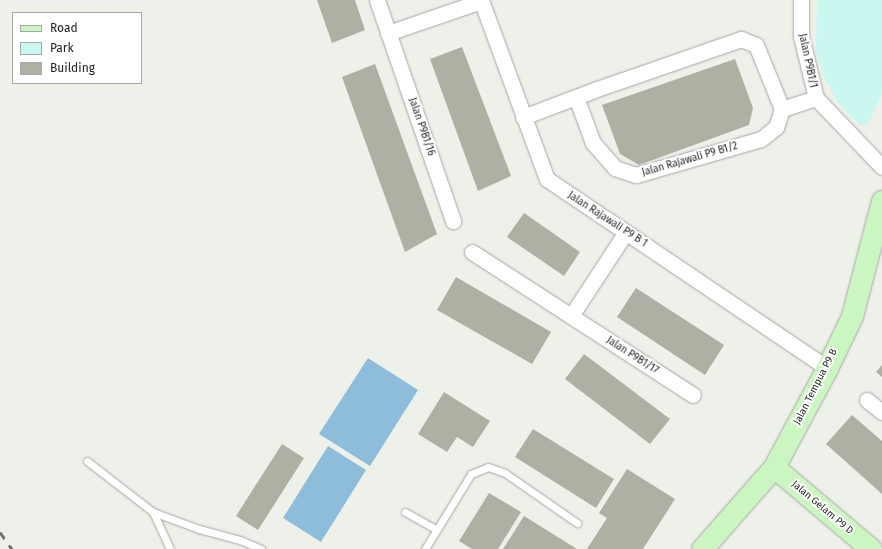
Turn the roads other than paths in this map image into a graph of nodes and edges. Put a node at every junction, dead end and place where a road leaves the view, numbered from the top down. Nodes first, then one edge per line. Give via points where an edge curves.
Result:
1 (377, 0) edge
2 (481, 0) edge
3 (801, 0) edge
4 (388, 33) junction
5 (576, 97) junction
6 (816, 98) junction
7 (782, 109) junction
8 (523, 118) junction
9 (882, 167) edge
10 (882, 201) edge
11 (453, 221) dead end
12 (626, 232) junction
13 (472, 252) dead end
14 (571, 316) junction
15 (827, 368) junction
16 (693, 396) dead end
17 (867, 400) dead end
18 (882, 412) edge
19 (87, 461) dead end
20 (774, 467) junction
21 (153, 512) junction
22 (405, 512) dead end
23 (576, 523) dead end
24 (436, 529) junction
25 (170, 549) edge
26 (261, 549) edge
27 (425, 549) edge
28 (702, 549) edge
29 (871, 549) edge

1 - 4 street, Jalan P9B1/16
2 - 4 street
2 - 8 street, Jalan Rajawali P9 B 1
3 - 6 street, Jalan P9B1/1 via 800,36
4 - 11 street, Jalan P9B1/16
5 - 7 street via 741,39 756,45
5 - 7 street, Jalan Rajawali P9 B1/2 via 593,143 615,168 636,175 761,139 776,127
5 - 8 street
6 - 7 street
6 - 9 street, Jalan P9B1/1
8 - 12 street, Jalan Rajawali P9 B 1 via 546,180
10 - 15 street, Jalan Tempua P9 B via 852,316
12 - 14 street
12 - 15 street, Jalan Rajawali P9 B 1
13 - 14 street, Jalan P9B1/17
14 - 16 street, Jalan P9B1/17
15 - 20 street, Jalan Tempua P9 B
17 - 18 street
19 - 21 lane
20 - 28 street, Jalan Tempua P9 B
20 - 29 street, Jalan Gelam P9 D
21 - 25 lane
21 - 26 lane
22 - 24 lane
23 - 24 lane via 505,473 488,467 471,474
24 - 27 lane

